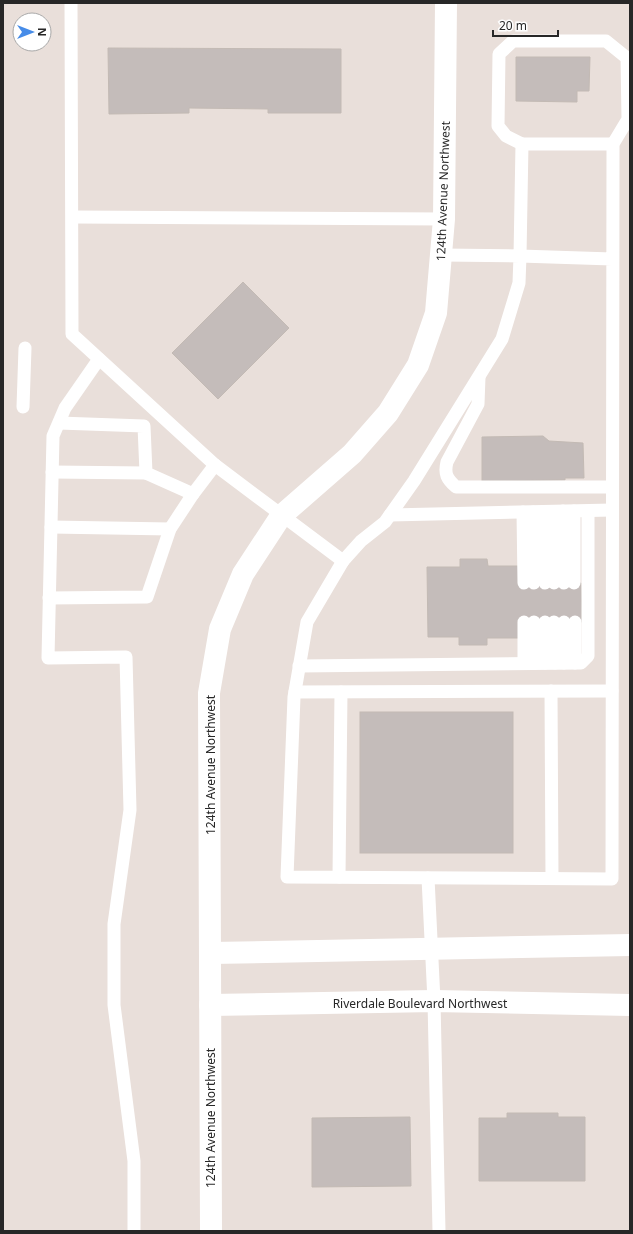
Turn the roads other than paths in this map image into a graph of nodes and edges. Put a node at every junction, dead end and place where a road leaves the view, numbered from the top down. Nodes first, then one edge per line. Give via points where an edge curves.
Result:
1 (71, 3) edge
2 (446, 3) edge
3 (522, 144) junction
4 (613, 144) junction
5 (73, 217) junction
6 (444, 219) junction
7 (442, 255) junction
8 (520, 256) junction
9 (612, 259) junction
10 (25, 348) dead end
11 (99, 358) junction
12 (479, 375) junction
13 (23, 407) dead end
14 (59, 423) junction
15 (215, 465) junction
16 (52, 472) junction
17 (146, 473) junction
18 (612, 487) junction
19 (193, 494) junction
20 (612, 510) junction
21 (588, 511) junction
22 (549, 512) junction
23 (390, 515) junction
24 (281, 516) junction
25 (51, 526) junction
26 (170, 529) junction
27 (343, 561) junction
28 (549, 583) junction
29 (49, 598) junction
30 (549, 622) junction
31 (550, 663) junction
32 (300, 666) junction
33 (612, 691) junction
34 (295, 692) junction
35 (342, 692) junction
36 (551, 692) junction
37 (339, 877) junction
38 (428, 878) junction
39 (552, 878) junction
40 (630, 945) edge
41 (432, 948) junction
42 (211, 953) junction
43 (434, 1001) junction
44 (630, 1005) edge
45 (210, 1006) junction
46 (134, 1231) edge
47 (211, 1231) edge
48 (439, 1231) edge

1 - 5 lane
2 - 6 street, 124th Avenue Northwest
3 - 4 lane
3 - 4 lane via 506,136 498,126 499,54 513,41 606,42 627,58 628,119
3 - 8 lane
4 - 9 lane
5 - 6 lane
5 - 11 lane via 72,334
6 - 7 street, 124th Avenue Northwest
7 - 8 lane
7 - 24 street, 124th Avenue Northwest via 436,313 418,365 388,413 352,454
8 - 9 lane
8 - 12 lane via 519,283 502,339
9 - 18 lane
10 - 13 lane
11 - 14 lane via 65,408
11 - 15 lane
12 - 18 lane via 478,404 446,462 448,480 456,487
12 - 23 lane via 414,482
14 - 16 lane via 53,436
14 - 17 lane via 144,426
15 - 19 lane
15 - 24 lane
16 - 17 lane
16 - 25 lane
17 - 19 lane
18 - 20 lane
19 - 26 lane
20 - 21 lane
20 - 33 lane
21 - 22 lane
21 - 31 lane via 588,656 581,663
22 - 23 lane
22 - 28 lane
22 - 28 lane
22 - 28 lane
23 - 27 lane
24 - 27 lane
24 - 42 street, 124th Avenue Northwest via 240,581 220,629 209,693
25 - 26 lane
25 - 29 lane
26 - 29 lane via 147,597
27 - 32 lane via 307,622
29 - 46 lane via 48,658 126,657 130,810 114,924 114,1005 134,1162
30 - 31 lane
30 - 31 lane
30 - 31 lane
31 - 32 lane
32 - 34 lane
33 - 36 lane
33 - 39 lane via 612,879
34 - 35 lane
34 - 37 lane via 288,877
35 - 36 lane
35 - 37 lane
36 - 39 lane
37 - 38 lane
38 - 39 lane
38 - 41 lane
40 - 41 street
41 - 42 street
41 - 43 lane
42 - 45 street, 124th Avenue Northwest
43 - 44 street, Riverdale Boulevard Northwest
43 - 45 street, Riverdale Boulevard Northwest
43 - 48 lane
45 - 47 street, 124th Avenue Northwest

